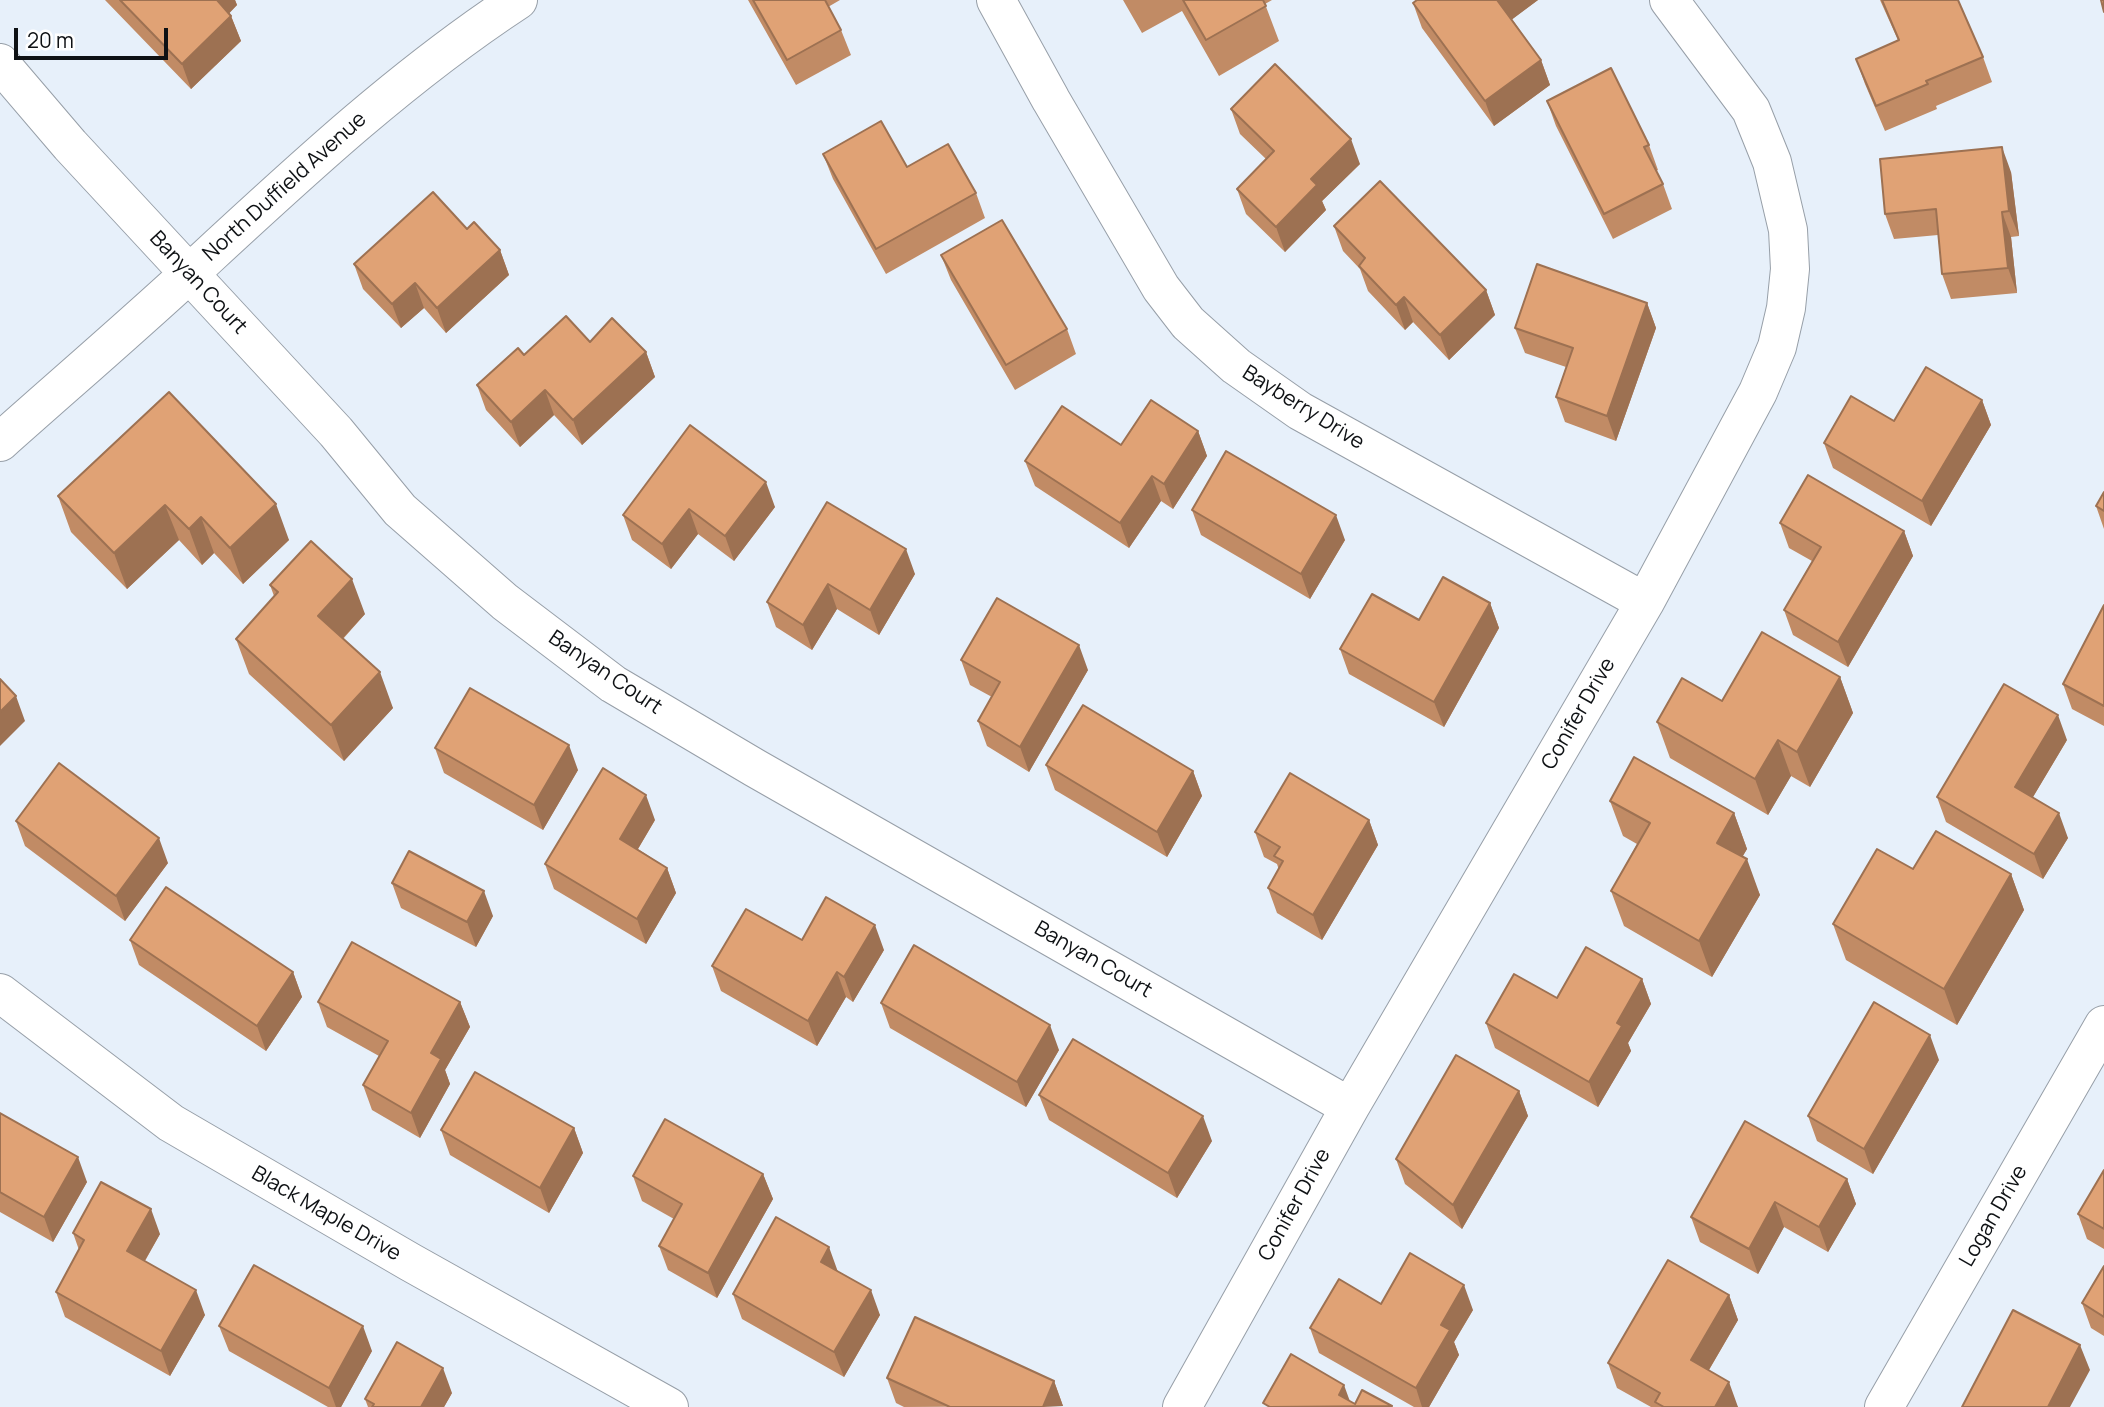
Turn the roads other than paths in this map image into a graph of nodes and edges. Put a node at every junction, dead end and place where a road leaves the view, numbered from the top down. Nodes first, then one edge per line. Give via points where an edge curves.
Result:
1 (517, 0) edge
2 (996, 0) edge
3 (1670, 0) edge
4 (0, 63) edge
5 (190, 273) junction
6 (0, 442) edge
7 (1645, 602) junction
8 (0, 993) edge
9 (2104, 1025) edge
10 (1350, 1107) junction
11 (670, 1407) edge
12 (1182, 1407) edge
13 (1884, 1407) edge

1 - 5 street, North Duffield Avenue via 344,132
2 - 7 street, Bayberry Drive via 1161,288 1188,323 1236,366 1300,411
3 - 7 street, Conifer Drive via 1751,110 1772,162 1788,230 1790,269 1777,346 1758,392
4 - 5 street, Banyan Court
5 - 6 street, North Duffield Avenue
5 - 10 street, Banyan Court via 336,432 400,510 505,602 612,684
7 - 10 street, Conifer Drive
8 - 11 street, Black Maple Drive via 171,1123
9 - 13 street, Logan Drive
10 - 12 street, Conifer Drive

